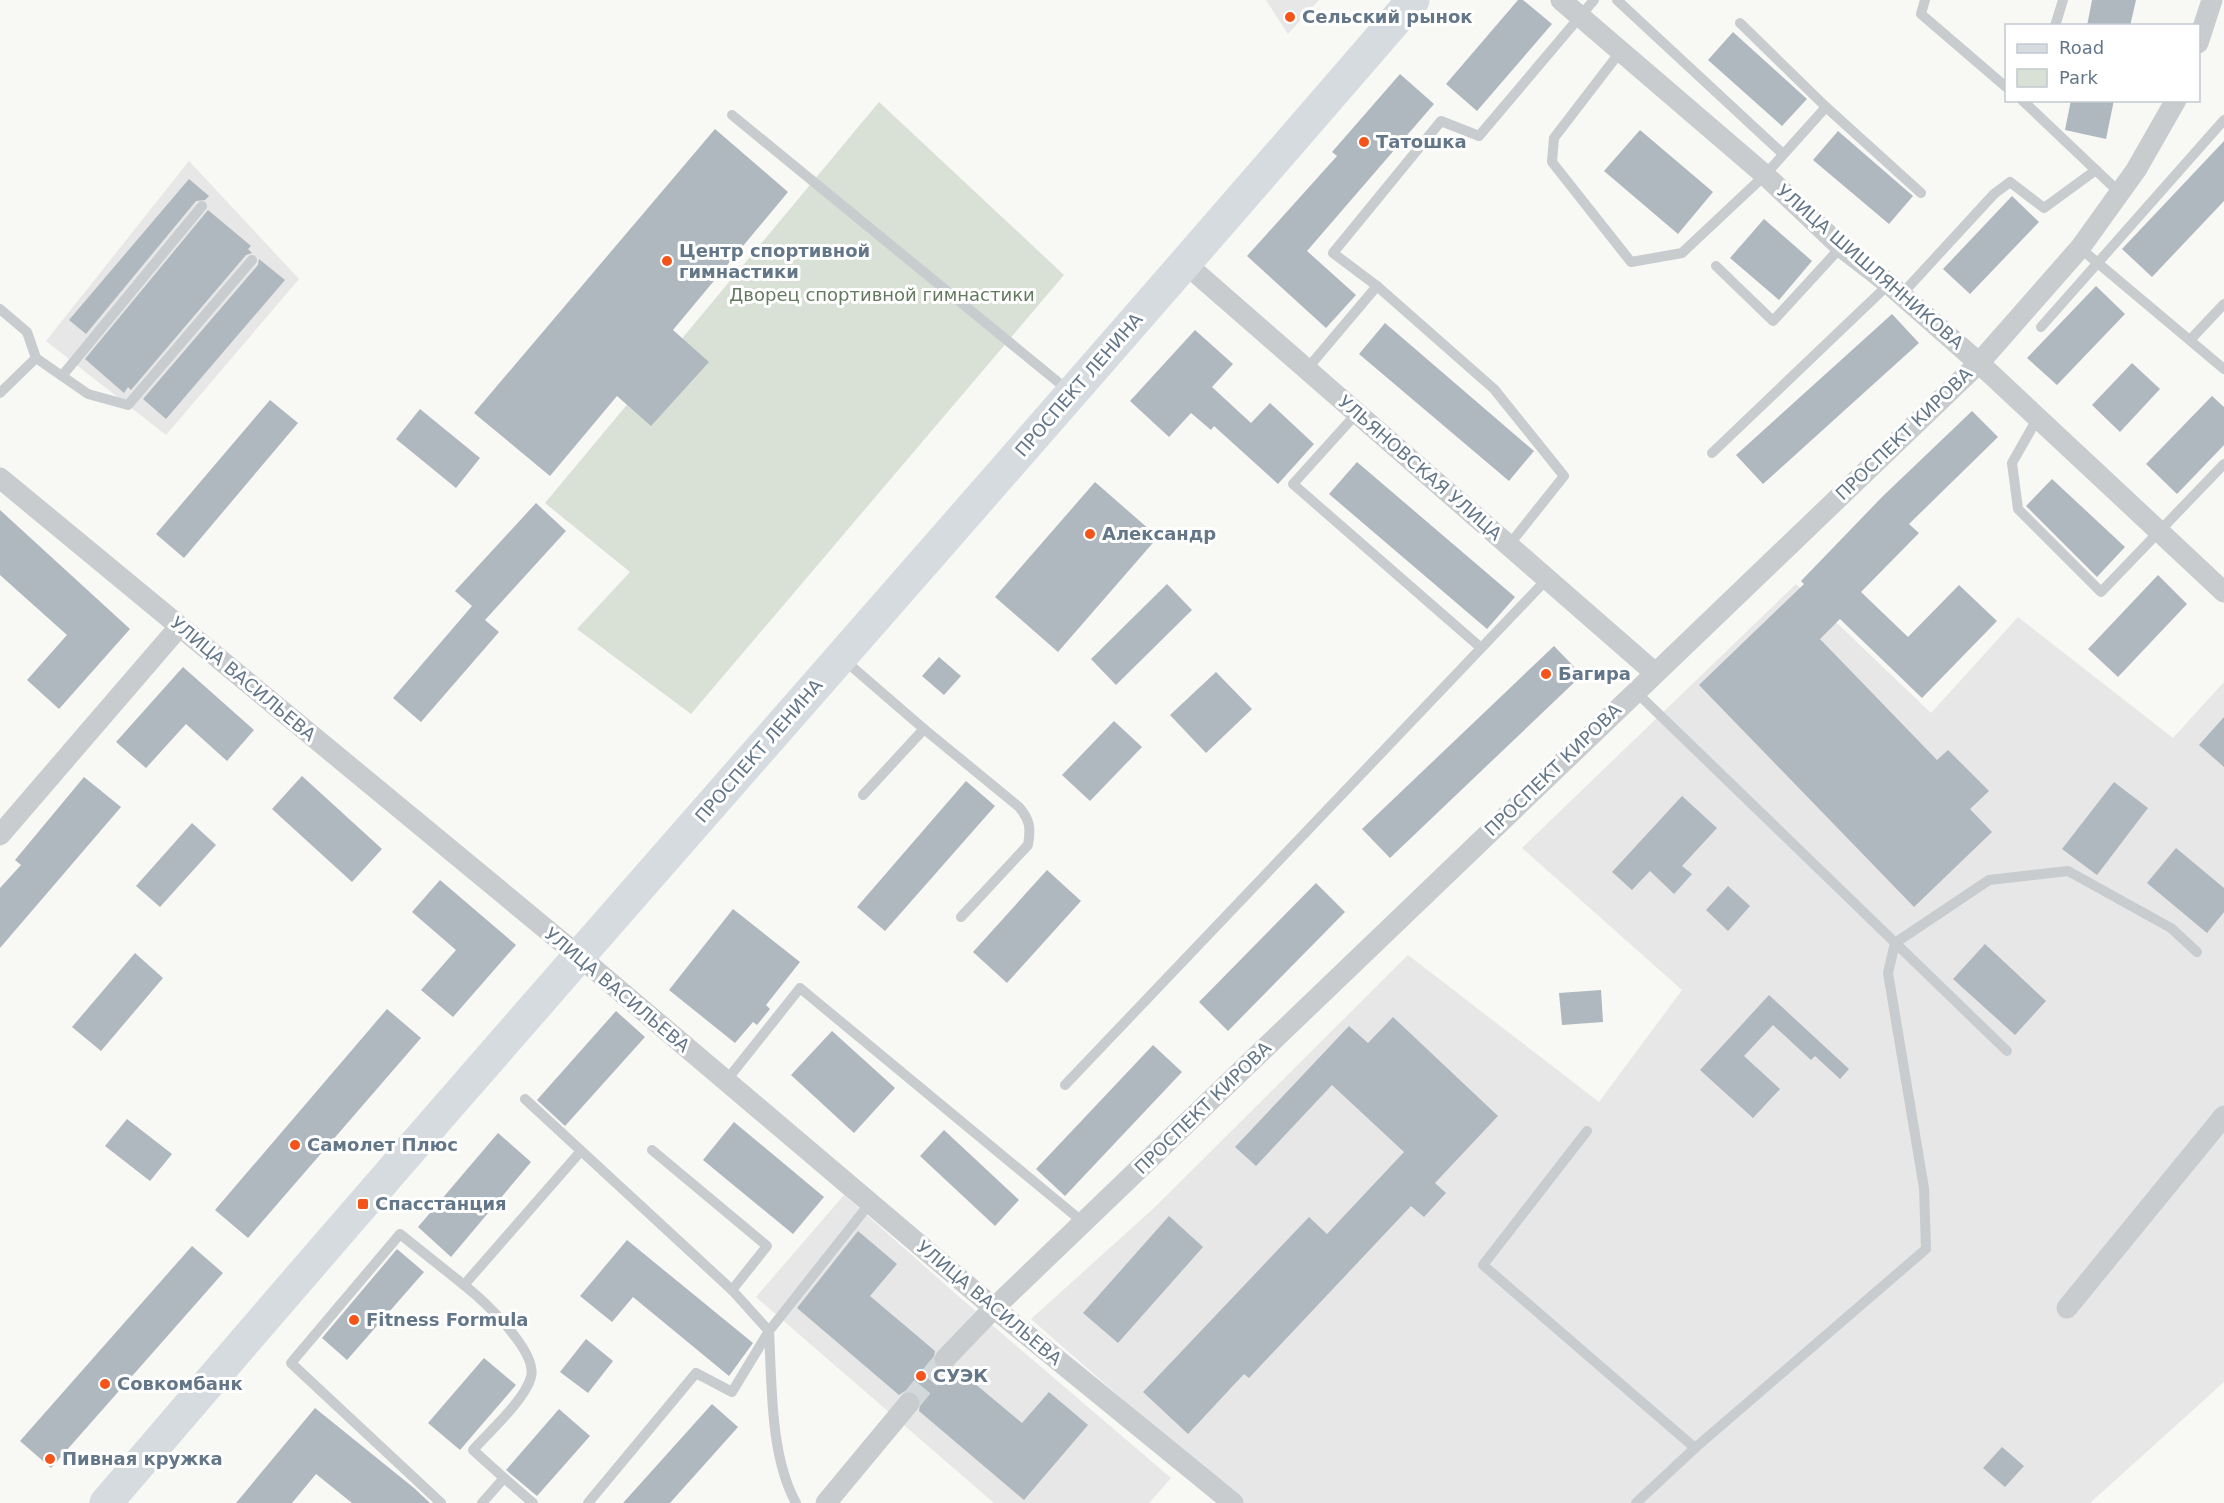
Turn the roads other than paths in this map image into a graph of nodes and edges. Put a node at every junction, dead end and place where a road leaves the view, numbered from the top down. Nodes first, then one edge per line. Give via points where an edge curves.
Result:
1 (1413, 0) edge
2 (1561, 0) edge
3 (1594, 0) edge
4 (1617, 0) edge
5 (1925, 0) edge
6 (2062, 0) edge
7 (2212, 0) edge
8 (1579, 16) junction
9 (1740, 23) dead end
10 (2056, 24) edge
11 (2200, 40) edge
12 (1620, 52) junction
13 (2005, 85) edge
14 (2175, 102) edge
15 (2028, 103) edge
16 (1826, 107) junction
17 (732, 116) dead end
18 (2224, 120) edge
19 (1783, 154) junction
20 (2096, 170) junction
21 (1765, 175) junction
22 (2120, 192) junction
23 (1921, 193) dead end
24 (202, 206) dead end
25 (1841, 247) junction
26 (2080, 248) junction
27 (252, 260) dead end
28 (1186, 264) junction
29 (2098, 264) junction
30 (1716, 266) dead end
31 (1377, 286) junction
32 (1895, 290) junction
33 (2224, 304) edge
34 (0, 309) edge
35 (2041, 327) dead end
36 (2190, 340) junction
37 (36, 358) junction
38 (1979, 363) junction
39 (1307, 369) junction
40 (2224, 369) edge
41 (63, 376) junction
42 (0, 393) edge
43 (1072, 393) junction
44 (1357, 413) junction
45 (2037, 419) junction
46 (1712, 453) dead end
47 (2224, 464) edge
48 (0, 478) edge
49 (2159, 534) junction
50 (1509, 545) junction
51 (1547, 579) junction
52 (2224, 592) edge
53 (179, 627) junction
54 (1479, 648) junction
55 (841, 657) junction
56 (1655, 673) junction
57 (1635, 691) junction
58 (924, 729) junction
59 (863, 795) dead end
60 (0, 835) edge
61 (961, 917) dead end
62 (1895, 943) junction
63 (2197, 952) dead end
64 (580, 957) junction
65 (2007, 1051) dead end
66 (726, 1081) junction
67 (1065, 1085) dead end
68 (525, 1099) dead end
69 (2224, 1116) edge
70 (1587, 1131) dead end
71 (652, 1150) dead end
72 (581, 1151) junction
73 (870, 1203) junction
74 (1084, 1223) junction
75 (464, 1285) junction
76 (732, 1290) junction
77 (994, 1308) junction
78 (2067, 1308) dead end
79 (769, 1331) junction
80 (945, 1359) tunnel mouth
81 (909, 1403) tunnel mouth
82 (1695, 1448) junction
83 (504, 1478) junction
84 (106, 1503) edge
85 (441, 1503) edge
86 (482, 1503) edge
87 (533, 1503) edge
88 (588, 1503) edge
89 (796, 1503) edge
90 (826, 1503) edge
91 (1233, 1503) edge
92 (1636, 1503) edge

1 - 28 main road, ПРОСПЕКТ ЛЕНИНА
2 - 8 street, УЛИЦА ШИШЛЯННИКОВА
3 - 8 lane
4 - 19 lane
5 - 13 lane via 1921,14
6 - 10 lane
7 - 11 street
8 - 12 street, УЛИЦА ШИШЛЯННИКОВА
8 - 31 lane via 1479,136 1441,122 1333,253
9 - 16 lane
12 - 21 street, УЛИЦА ШИШЛЯННИКОВА
12 - 21 lane via 1554,138 1552,162 1631,262 1682,253
14 - 22 street, ПРОСПЕКТ КИРОВА
15 - 20 lane
16 - 19 lane
16 - 23 lane
17 - 43 lane
18 - 29 lane
19 - 21 lane
20 - 22 lane
20 - 32 lane via 2044,208 2010,182
21 - 25 street, УЛИЦА ШИШЛЯННИКОВА
22 - 26 street, ПРОСПЕКТ КИРОВА
24 - 41 lane
25 - 30 lane via 1773,321
25 - 32 street, УЛИЦА ШИШЛЯННИКОВА
26 - 29 lane
26 - 38 street, ПРОСПЕКТ КИРОВА
27 - 41 lane via 128,405 88,394
28 - 39 street, УЛЬЯНОВСКАЯ УЛИЦА
28 - 43 main road, ПРОСПЕКТ ЛЕНИНА
29 - 35 lane
29 - 36 lane
31 - 39 lane
31 - 50 lane via 1494,388 1564,476
32 - 38 street, УЛИЦА ШИШЛЯННИКОВА
32 - 46 lane
33 - 36 lane
34 - 37 lane via 27,332
36 - 40 lane
37 - 41 lane
37 - 42 lane
38 - 45 street, УЛИЦА ШИШЛЯННИКОВА
38 - 56 street, ПРОСПЕКТ КИРОВА
39 - 44 street, УЛЬЯНОВСКАЯ УЛИЦА
43 - 55 main road, ПРОСПЕКТ ЛЕНИНА
44 - 50 street, УЛЬЯНОВСКАЯ УЛИЦА
44 - 54 lane via 1293,484
45 - 49 street, УЛИЦА ШИШЛЯННИКОВА
45 - 49 lane via 2012,463 2018,509 2101,592
47 - 49 lane
48 - 53 street, УЛИЦА ВАСИЛЬЕВА
49 - 52 street, УЛИЦА ШИШЛЯННИКОВА
50 - 51 street, УЛЬЯНОВСКАЯ УЛИЦА
51 - 54 lane
51 - 56 street, УЛЬЯНОВСКАЯ УЛИЦА
53 - 60 street
53 - 64 street, УЛИЦА ВАСИЛЬЕВА
54 - 67 lane
55 - 58 lane
55 - 64 main road, ПРОСПЕКТ ЛЕНИНА
56 - 57 street, ПРОСПЕКТ КИРОВА
57 - 62 lane
57 - 74 street, ПРОСПЕКТ КИРОВА
58 - 59 lane
58 - 61 lane via 1018,807 1031,829 1028,845
62 - 63 lane via 1989,880 2068,871 2170,928
62 - 65 lane
62 - 82 lane via 1888,973 1924,1188 1926,1249
64 - 66 street, УЛИЦА ВАСИЛЬЕВА
64 - 84 main road, ПРОСПЕКТ ЛЕНИНА
66 - 73 street, УЛИЦА ВАСИЛЬЕВА
66 - 74 lane via 800,988
68 - 72 lane
69 - 78 street
70 - 82 lane via 1483,1265
71 - 76 lane via 767,1246
72 - 75 lane
72 - 76 lane
73 - 77 street, УЛИЦА ВАСИЛЬЕВА
73 - 79 lane
74 - 77 street, ПРОСПЕКТ КИРОВА
75 - 83 lane via 490,1306 529,1361 532,1376 524,1392 473,1450
75 - 85 lane via 400,1234 291,1363
76 - 79 lane
77 - 80 street, ПРОСПЕКТ КИРОВА
77 - 91 street, УЛИЦА ВАСИЛЬЕВА
79 - 88 lane via 732,1392 696,1373
79 - 89 lane via 774,1415 784,1482
81 - 90 street
82 - 92 lane
83 - 86 lane
83 - 87 lane

